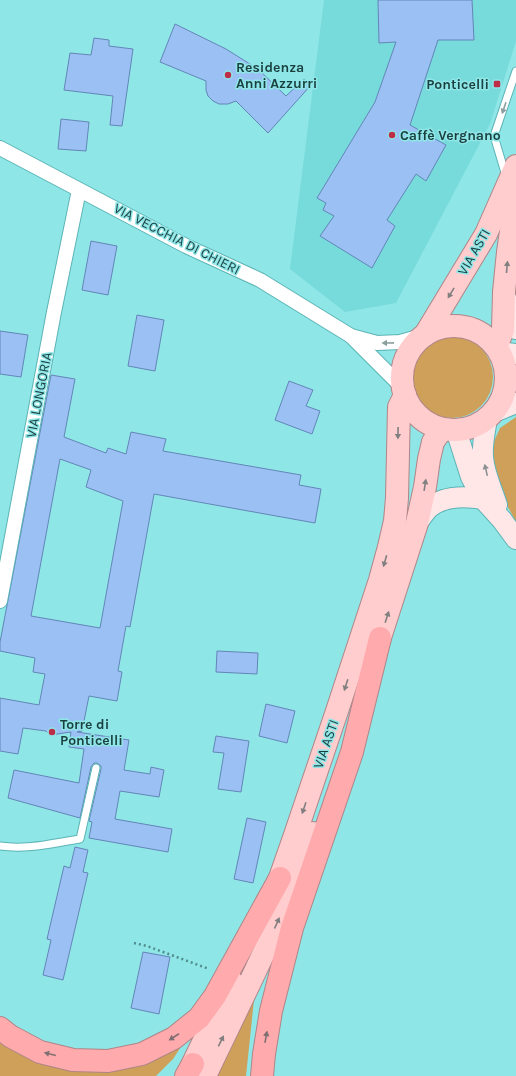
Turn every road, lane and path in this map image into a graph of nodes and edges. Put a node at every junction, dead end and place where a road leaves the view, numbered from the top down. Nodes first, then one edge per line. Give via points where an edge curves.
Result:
1 (516, 71) edge
2 (0, 148) edge
3 (513, 182) edge
4 (79, 190) junction
5 (504, 292) junction
6 (516, 329) edge
7 (425, 335) junction
8 (351, 336) junction
9 (504, 351) edge
10 (404, 392) junction
11 (516, 403) edge
12 (490, 416) junction
13 (449, 429) junction
14 (483, 499) junction
15 (502, 520) junction
16 (417, 523) junction
17 (516, 539) edge
18 (0, 601) edge
19 (380, 638) junction
20 (96, 768) dead end
21 (0, 846) edge
22 (280, 878) junction
23 (134, 943) dead end
24 (227, 976) junction
25 (0, 1028) edge
26 (193, 1073) edge
27 (262, 1076) edge

1 -> 3 lane via 494,136
2 - 4 street, VIA VECCHIA DI CHIERI
5 -> 3 main road, VIA ASTI
3 -> 7 main road, VIA ASTI via 486,234
4 - 8 street, VIA VECCHIA DI CHIERI via 186,246 260,280
4 - 18 street, VIA LONGORIA
5 - 6 street
5 - 9 main road, VIA ASTI
7 -> 8 street, VIA VECCHIA DI CHIERI via 400,342 377,343
7 - 9 main road via 440,328 471,328
7 - 10 main road via 414,345 406,358 403,373
8 - 10 street, VIA VECCHIA DI CHIERI
9 - 12 main road via 506,383 502,399
10 - 13 main road via 411,407 420,417 430,424
10 -> 22 main road, VIA ASTI via 399,407 397,498 389,547
11 - 12 street
12 - 13 main road via 472,427
15 -> 12 street via 483,457 483,442
13 - 14 street
16 -> 13 main road, VIA ASTI via 433,442
14 - 15 street
14 - 16 street via 458,497 438,502 428,509
15 - 17 street
19 -> 16 main road, VIA ASTI
26 -> 19 main road, VIA ASTI via 267,946 294,885
27 -> 19 highway via 271,1011 292,928 352,752
20 - 21 lane via 80,840 33,847
22 - 24 highway
22 - 26 main road, VIA ASTI
23 - 24 path
24 -> 25 highway via 199,1018 174,1038 142,1054 108,1061 73,1060 40,1052

